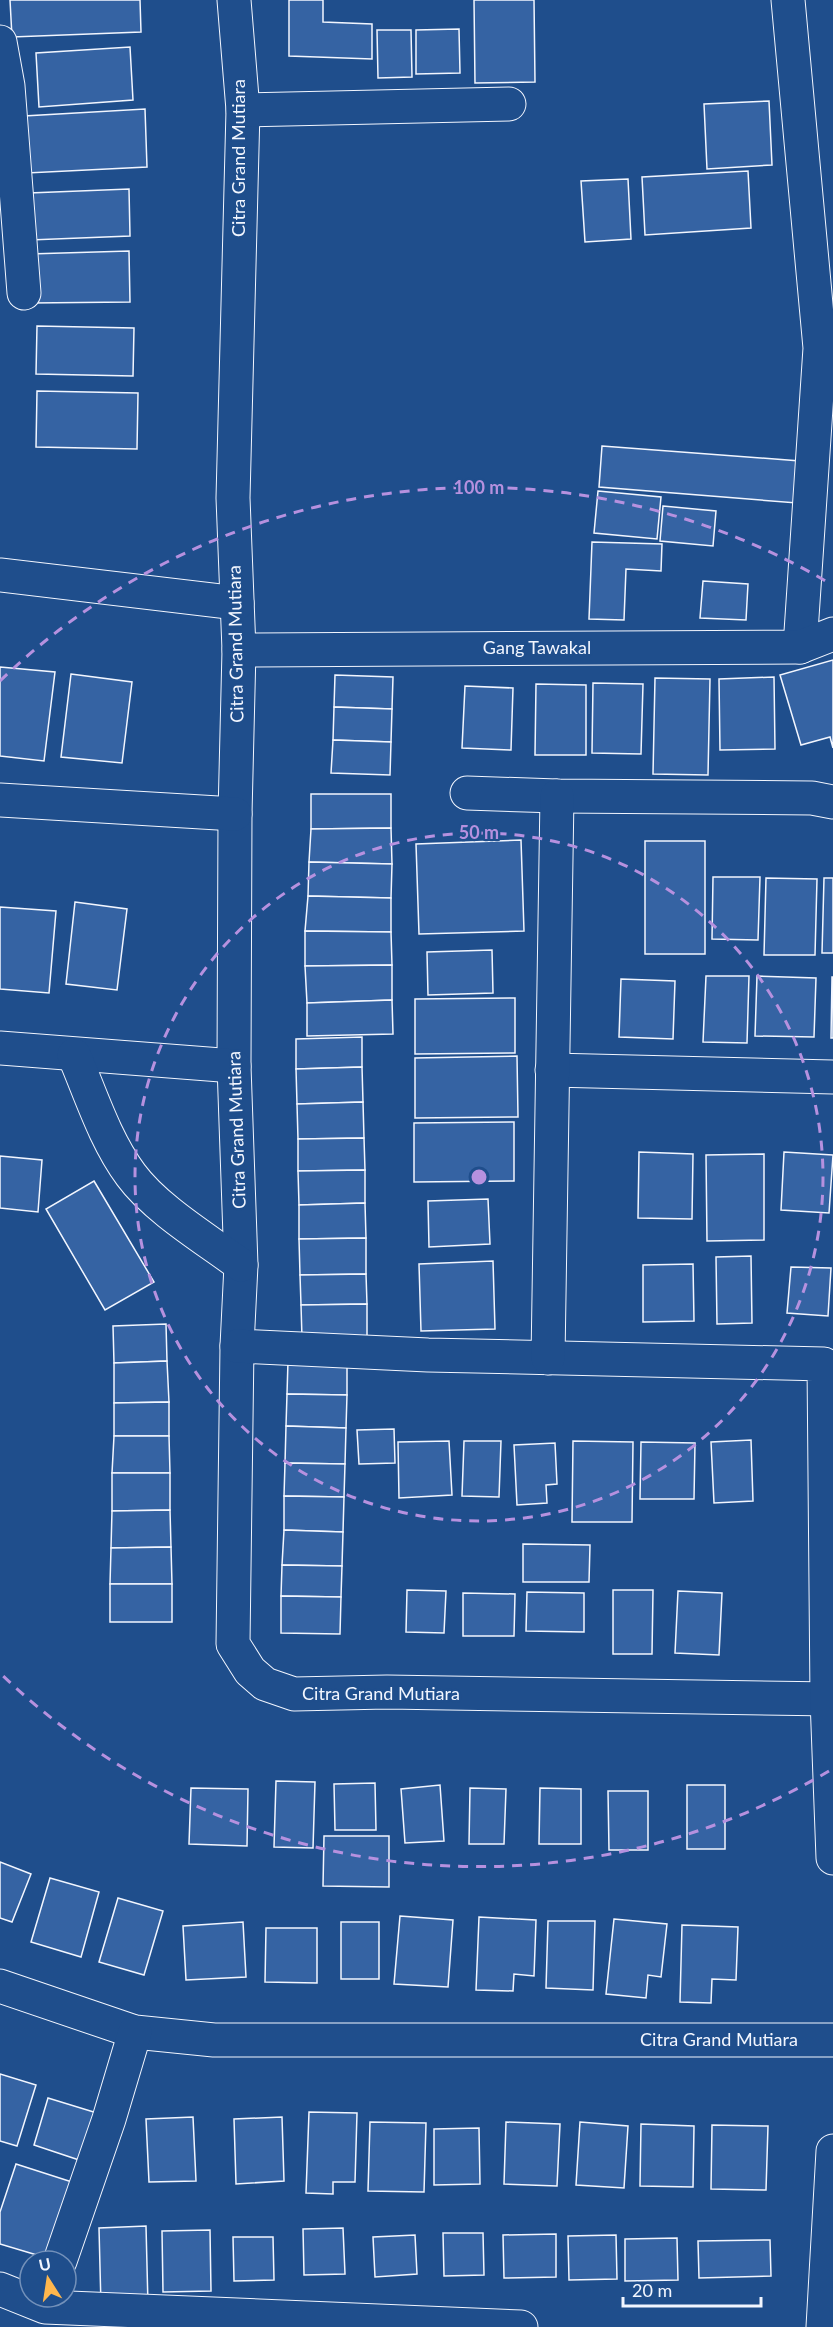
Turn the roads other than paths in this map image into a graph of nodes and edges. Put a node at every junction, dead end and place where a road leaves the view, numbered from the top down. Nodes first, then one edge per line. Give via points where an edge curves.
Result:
1 (234, 0) edge
2 (788, 0) edge
3 (0, 42) edge
4 (509, 104) dead end
5 (243, 110) junction
6 (24, 293) dead end
7 (0, 575) edge
8 (237, 603) junction
9 (833, 634) edge
10 (800, 647) junction
11 (239, 650) junction
12 (467, 793) dead end
13 (557, 796) junction
14 (826, 796) edge
15 (0, 800) edge
16 (236, 814) junction
17 (0, 1048) edge
18 (74, 1054) junction
19 (234, 1066) junction
20 (552, 1070) junction
21 (833, 1077) edge
22 (241, 1265) junction
23 (237, 1346) junction
24 (548, 1358) junction
25 (828, 1364) edge
26 (830, 1699) edge
27 (833, 1858) edge
28 (0, 1986) edge
29 (135, 2032) junction
30 (833, 2040) edge
31 (833, 2151) edge
32 (64, 2249) edge
33 (0, 2289) edge
34 (18, 2294) edge
35 (78, 2304) edge
36 (521, 2327) edge
37 (823, 2327) edge

1 - 5 street, Citra Grand Mutiara
2 - 10 street via 820,348
3 - 6 street via 8,86
4 - 5 street
5 - 8 street, Citra Grand Mutiara via 233,498
7 - 8 street
8 - 11 street, Citra Grand Mutiara
9 - 10 street, Gang Tawakal
10 - 11 street, Gang Tawakal
11 - 16 street, Citra Grand Mutiara
12 - 13 street
13 - 14 street
13 - 20 street
15 - 16 street
16 - 19 street, Citra Grand Mutiara
17 - 18 street
18 - 19 street
18 - 22 street via 112,1145 131,1176 153,1200
19 - 22 street, Citra Grand Mutiara
20 - 21 street
20 - 24 street
22 - 23 street, Citra Grand Mutiara
23 - 24 street
23 - 26 street, Citra Grand Mutiara via 233,1644 250,1671 265,1684 294,1694
24 - 25 street
25 - 26 street
26 - 27 street
28 - 29 street, Citra Grand Mutiara
29 - 30 street, Citra Grand Mutiara via 214,2040
29 - 32 street
31 - 37 street
33 - 34 street
35 - 36 street

